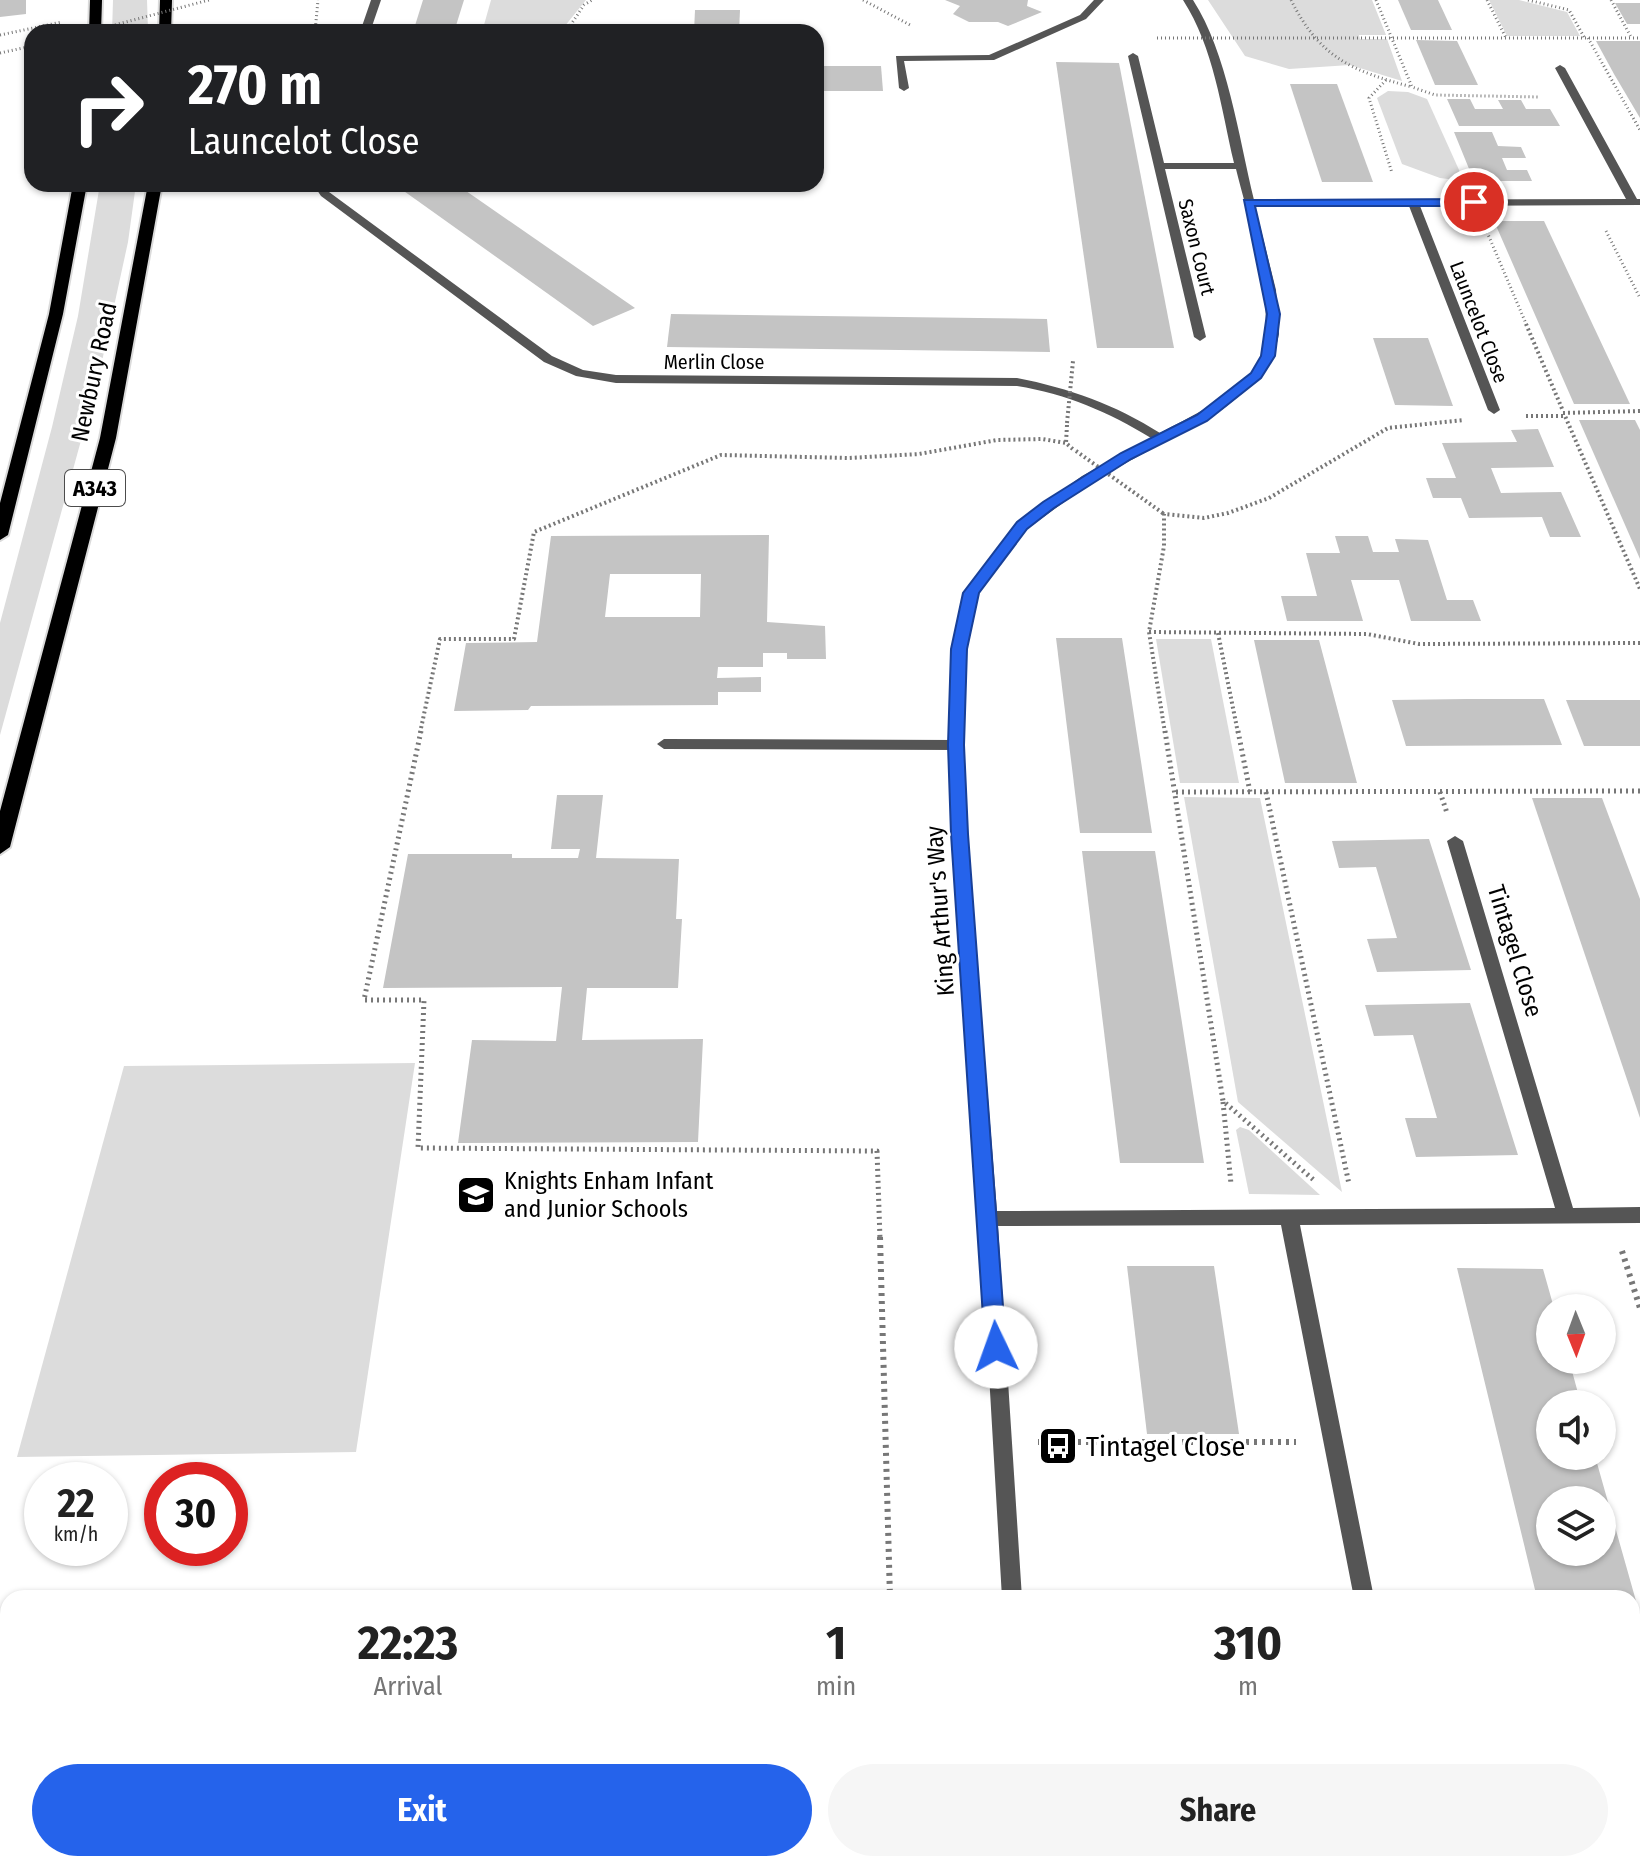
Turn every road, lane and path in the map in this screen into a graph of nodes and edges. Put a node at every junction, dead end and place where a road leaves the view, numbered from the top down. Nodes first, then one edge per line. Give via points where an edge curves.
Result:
1 (96, 0) edge
2 (166, 0) edge
3 (209, 0) edge
4 (318, 0) edge
5 (376, 0) edge
6 (592, 0) edge
7 (1099, 0) edge
8 (1188, 0) edge
9 (1291, 0) edge
10 (1376, 0) edge
11 (1487, 0) edge
12 (1528, 0) edge
13 (1611, 0) edge
14 (64, 11) dead end
15 (50, 24) edge
16 (95, 24) edge
17 (118, 24) edge
18 (165, 24) edge
19 (316, 24) edge
20 (368, 24) edge
21 (571, 24) edge
22 (24, 30) edge
23 (0, 35) edge
24 (1586, 37) junction
25 (1157, 38) dead end
26 (1311, 38) junction
27 (1391, 38) junction
28 (1506, 38) junction
29 (1632, 38) junction
30 (1640, 38) edge
31 (24, 48) edge
32 (0, 53) edge
33 (1133, 56) dead end
34 (1560, 68) dead end
35 (1386, 80) junction
36 (1412, 87) junction
37 (904, 88) dead end
38 (1576, 97) junction
39 (1640, 130) edge
40 (1159, 166) junction
41 (1240, 166) junction
42 (79, 192) edge
43 (154, 192) edge
44 (324, 192) edge
45 (1408, 202) junction
46 (1474, 202) junction
47 (1591, 202) junction
48 (1636, 202) edge
49 (1248, 203) junction
50 (1640, 298) edge
51 (1200, 337) dead end
52 (1073, 361) dead end
53 (1640, 411) edge
54 (1495, 413) junction
55 (1564, 414) junction
56 (1161, 439) junction
57 (1066, 443) junction
58 (1164, 514) junction
59 (0, 535) edge
60 (1640, 589) edge
61 (1149, 632) junction
62 (1218, 633) junction
63 (1640, 643) edge
64 (664, 744) dead end
65 (956, 745) junction
66 (1640, 791) edge
67 (1176, 792) junction
68 (1250, 792) junction
69 (1266, 792) junction
70 (1455, 841) dead end
71 (0, 847) edge
72 (1223, 1101) junction
73 (1566, 1214) junction
74 (1611, 1215) junction
75 (1640, 1215) edge
76 (1355, 1216) junction
77 (1235, 1217) junction
78 (1289, 1217) junction
79 (989, 1219) junction
80 (1640, 1308) edge
81 (1000, 1442) junction
82 (1333, 1442) junction
83 (890, 1590) edge
84 (1011, 1590) edge
85 (1362, 1590) edge

1 - 16 main road
2 - 18 main road
3 - 17 path, bridge
4 - 19 path
5 - 20 street
6 - 21 path
7 - 37 street via 1083,17 991,58 899,58
8 - 41 street, King Arthur's Way via 1212,48
9 - 26 path
10 - 27 path
11 - 28 path
12 - 24 path via 1569,10
13 - 29 path
14 - 15 path via 64,21
22 - 23 path
24 - 28 path
24 - 29 path
24 - 39 path
25 - 26 path, bridge
26 - 27 path
26 - 35 path via 1345,66
27 - 28 path
27 - 36 path
29 - 30 path
31 - 32 path
33 - 40 street, Saxon Court
34 - 38 street
35 - 36 path
35 - 45 path via 1369,98
36 - 38 path via 1435,95
38 - 48 street
40 - 41 street, Saxon Court
40 - 51 street, Saxon Court
41 - 49 street, King Arthur's Way
42 - 59 main road, Newbury Road via 53,329
43 - 71 main road, Newbury Road / A343 via 108,438
44 - 56 street, Merlin Close via 548,359 580,373 616,379 1017,382 1094,402
45 - 46 street
45 - 49 street
45 - 54 street, Launcelot Close
46 - 47 street
46 - 55 path
47 - 48 street
47 - 50 path
49 - 56 street, King Arthur's Way via 1274,314 1268,356 1256,376 1219,406
52 - 57 path, bridge
53 - 55 path
54 - 55 path
54 - 58 path via 1388,428 1269,498 1228,513 1204,518
55 - 60 path
56 - 65 street, King Arthur's Way via 1048,505 1022,526 979,581 971,593 959,649
57 - 58 path, bridge
57 - 83 path via 997,440 919,454 849,458 721,455 534,532 514,639 440,639 364,1000 424,1000 418,1148 877,1151
58 - 61 path via 1165,558
61 - 62 path
61 - 67 path
62 - 63 path via 1367,634 1419,644
62 - 68 path
64 - 65 street
65 - 79 street, King Arthur's Way
66 - 69 path
67 - 68 path
67 - 72 path
68 - 69 path
69 - 76 path
70 - 73 street, Tintagel Close
72 - 76 path
72 - 77 path
73 - 74 street
73 - 76 street
74 - 75 street
74 - 80 path
76 - 78 street
77 - 78 street
77 - 79 street
78 - 82 street
79 - 81 street, King Arthur's Way
81 - 82 path
81 - 84 street, King Arthur's Way
82 - 85 street

